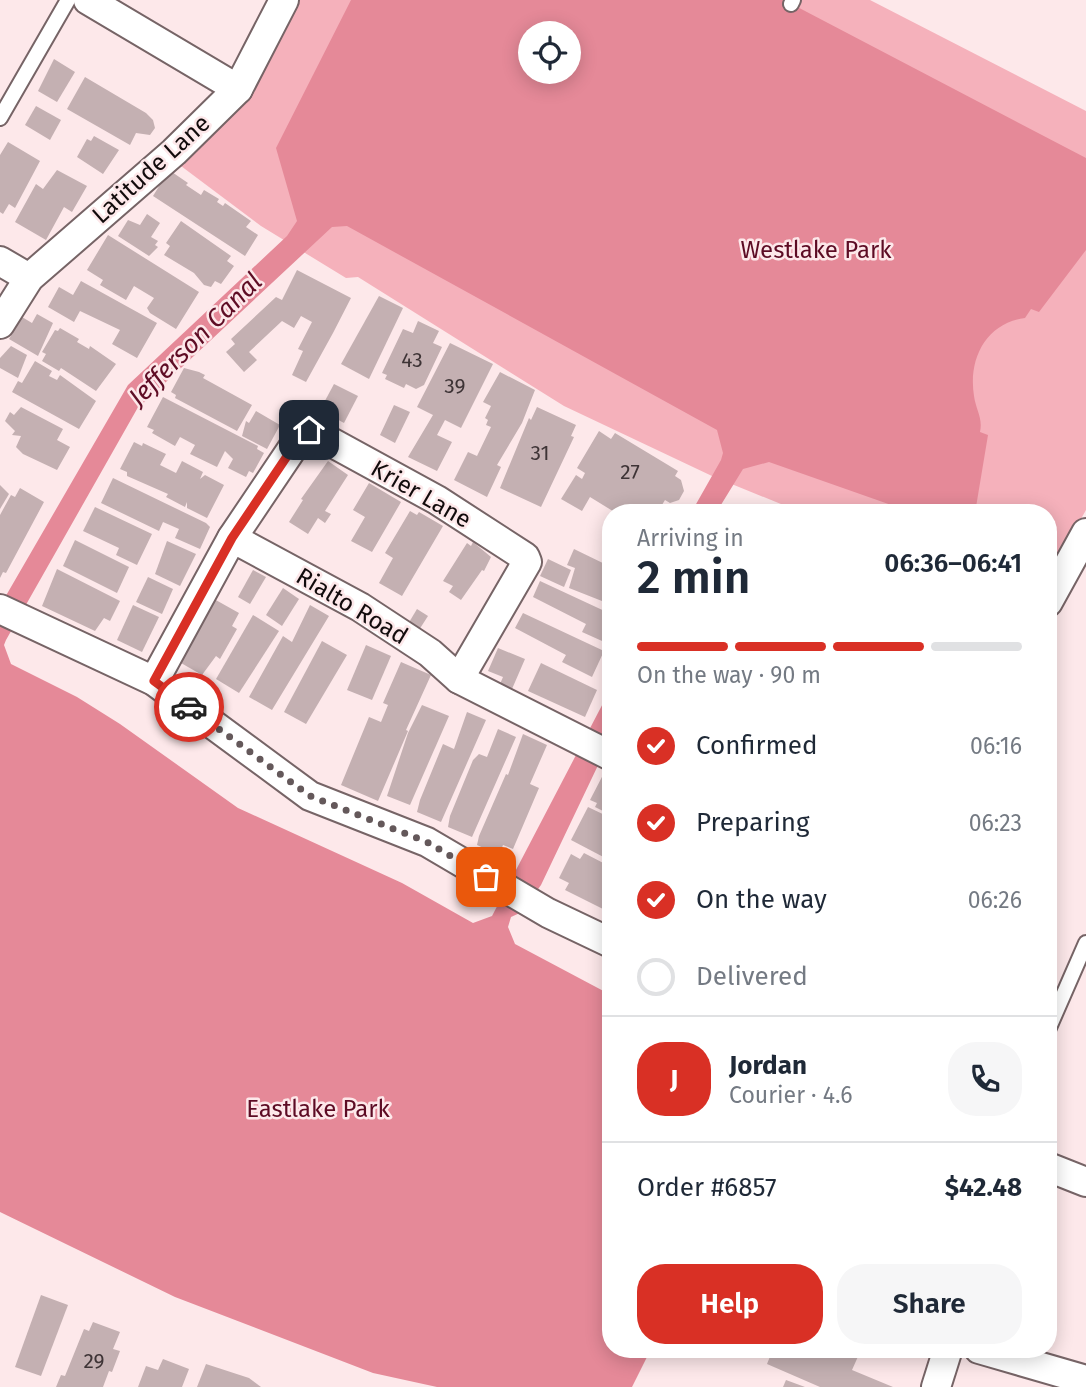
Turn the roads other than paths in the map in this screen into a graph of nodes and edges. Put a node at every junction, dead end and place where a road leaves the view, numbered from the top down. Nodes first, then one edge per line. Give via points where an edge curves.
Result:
1 (68, 0) edge
2 (88, 0) edge
3 (284, 0) edge
4 (238, 89) junction
5 (0, 118) edge
6 (0, 261) edge
7 (29, 278) junction
8 (0, 324) edge
9 (1086, 533) edge
10 (232, 538) junction
11 (1076, 575) edge
12 (1057, 593) edge
13 (0, 609) edge
14 (459, 679) junction
15 (154, 681) junction
16 (602, 751) edge
17 (602, 939) edge
18 (1086, 943) edge
19 (1057, 1009) edge
20 (1057, 1171) edge
21 (1086, 1182) edge
22 (945, 1358) edge
23 (1010, 1358) edge
24 (1086, 1380) edge
25 (936, 1387) edge

1 - 5 lane
2 - 4 street
3 - 4 street, Latitude Lane
4 - 7 street, Latitude Lane via 174,152
6 - 7 street
7 - 8 street, Latitude Lane
9 - 11 street
10 - 14 street, Rialto Road via 360,607
10 - 14 street, Krier Lane via 309,430 438,500 527,562
10 - 15 street
11 - 12 street
13 - 15 street
14 - 16 street, Rialto Road
15 - 17 street via 310,796 427,842
18 - 19 lane
20 - 21 street
22 - 25 street
23 - 24 street

